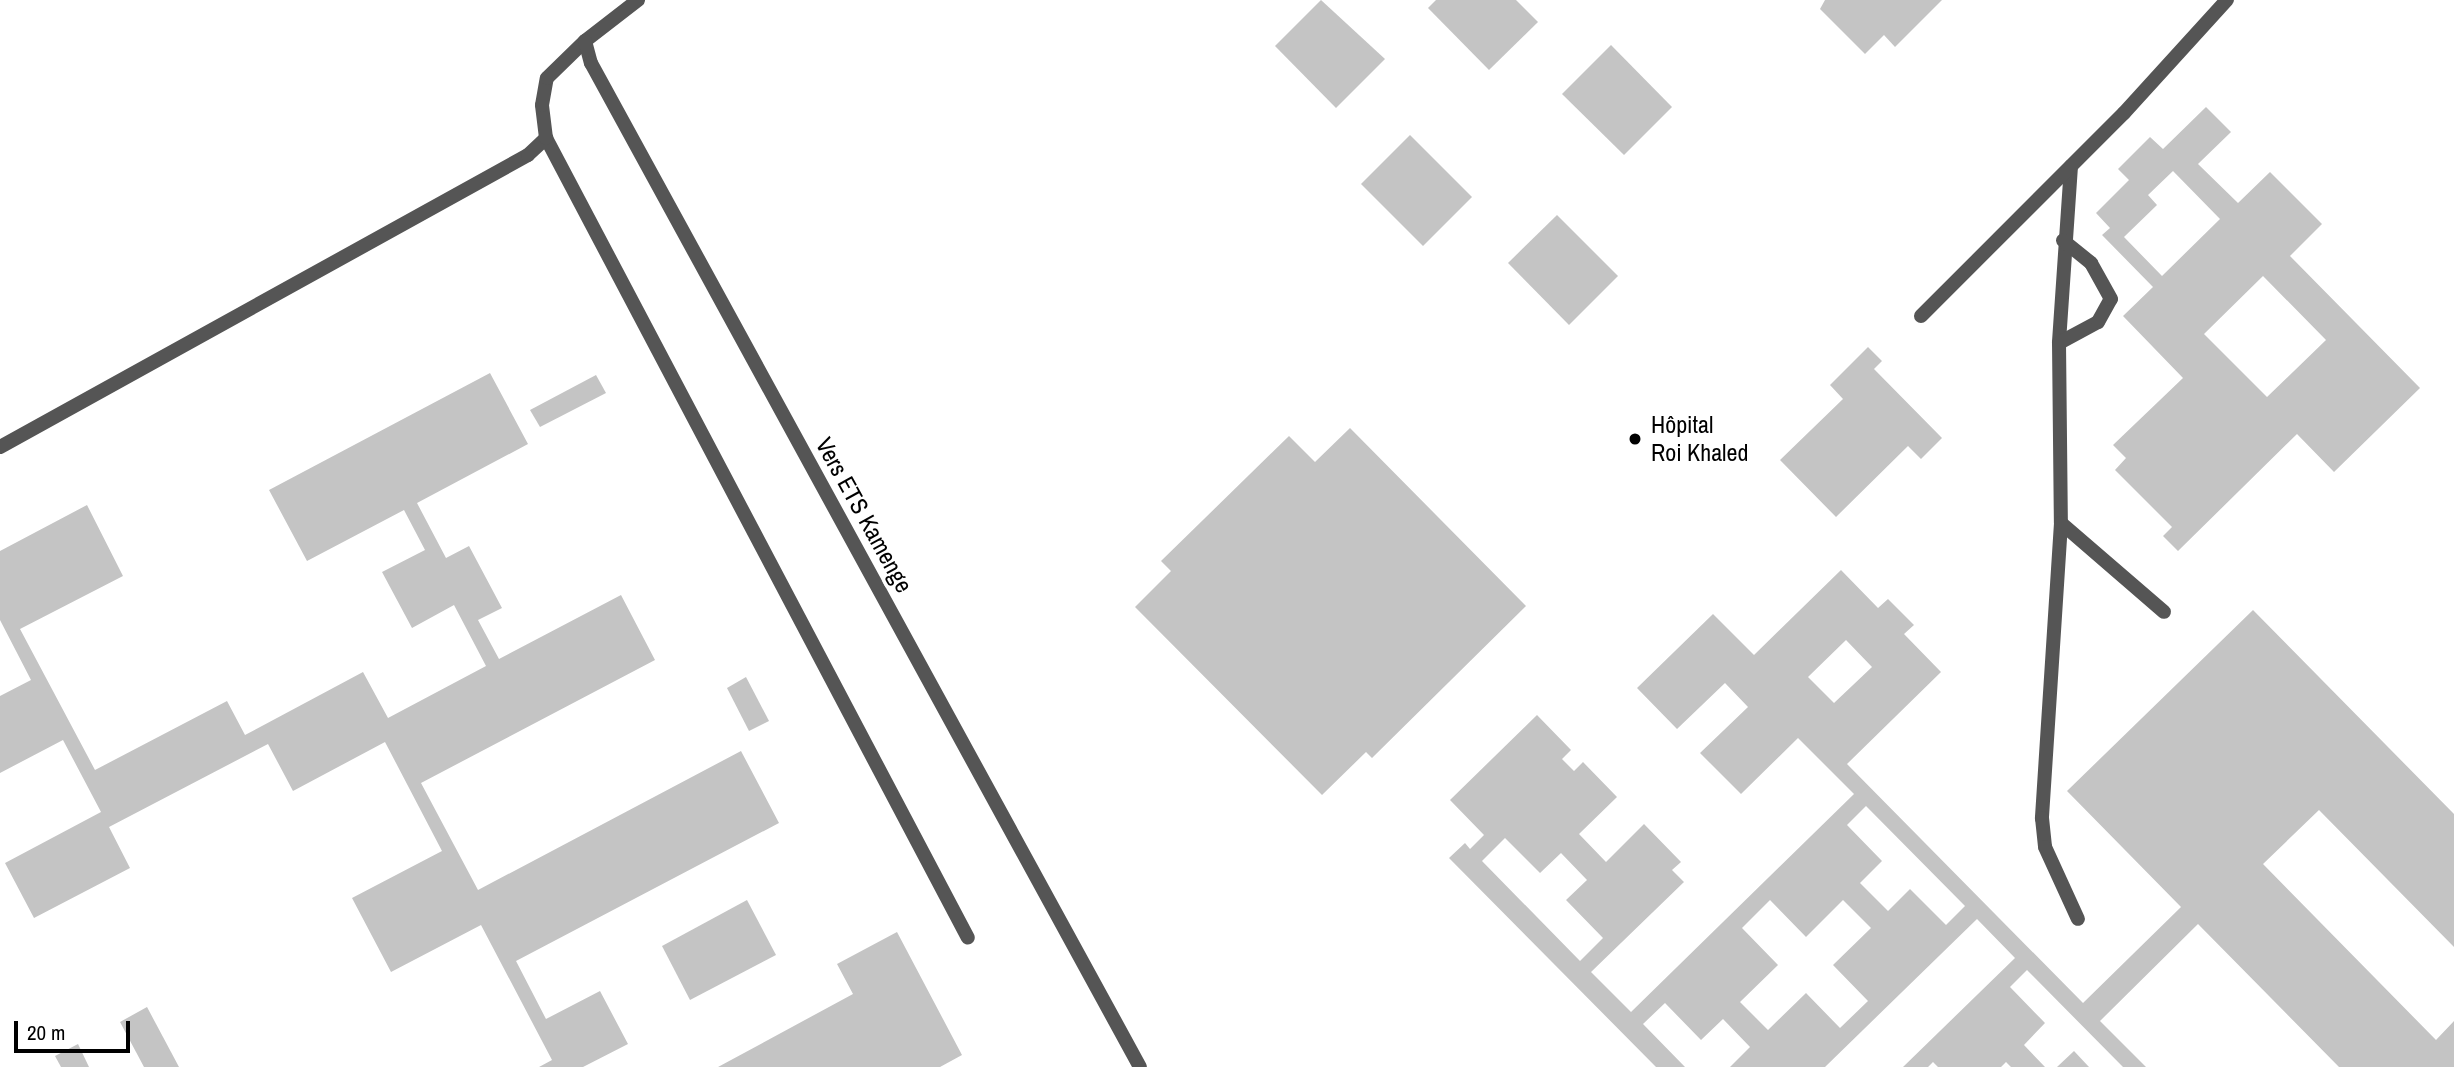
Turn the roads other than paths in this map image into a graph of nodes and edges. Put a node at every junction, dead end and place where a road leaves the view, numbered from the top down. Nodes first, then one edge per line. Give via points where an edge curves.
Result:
1 (638, 0) edge
2 (2227, 0) edge
3 (584, 41) junction
4 (545, 138) junction
5 (2071, 166) junction
6 (2063, 240) junction
7 (1921, 316) dead end
8 (2059, 343) junction
9 (0, 447) edge
10 (2061, 523) junction
11 (2164, 612) dead end
12 (2078, 919) dead end
13 (968, 938) dead end
14 (1140, 1067) edge

1 - 3 street
2 - 5 street
3 - 4 street via 547,78 542,105
3 - 14 street, Vers ETS Kamenge via 612,103
4 - 9 street via 497,175
4 - 13 street
5 - 6 street
5 - 7 street
6 - 8 street
6 - 8 street via 2091,264 2111,299 2098,322
8 - 10 street
10 - 11 street
10 - 12 street via 2042,818 2045,847

